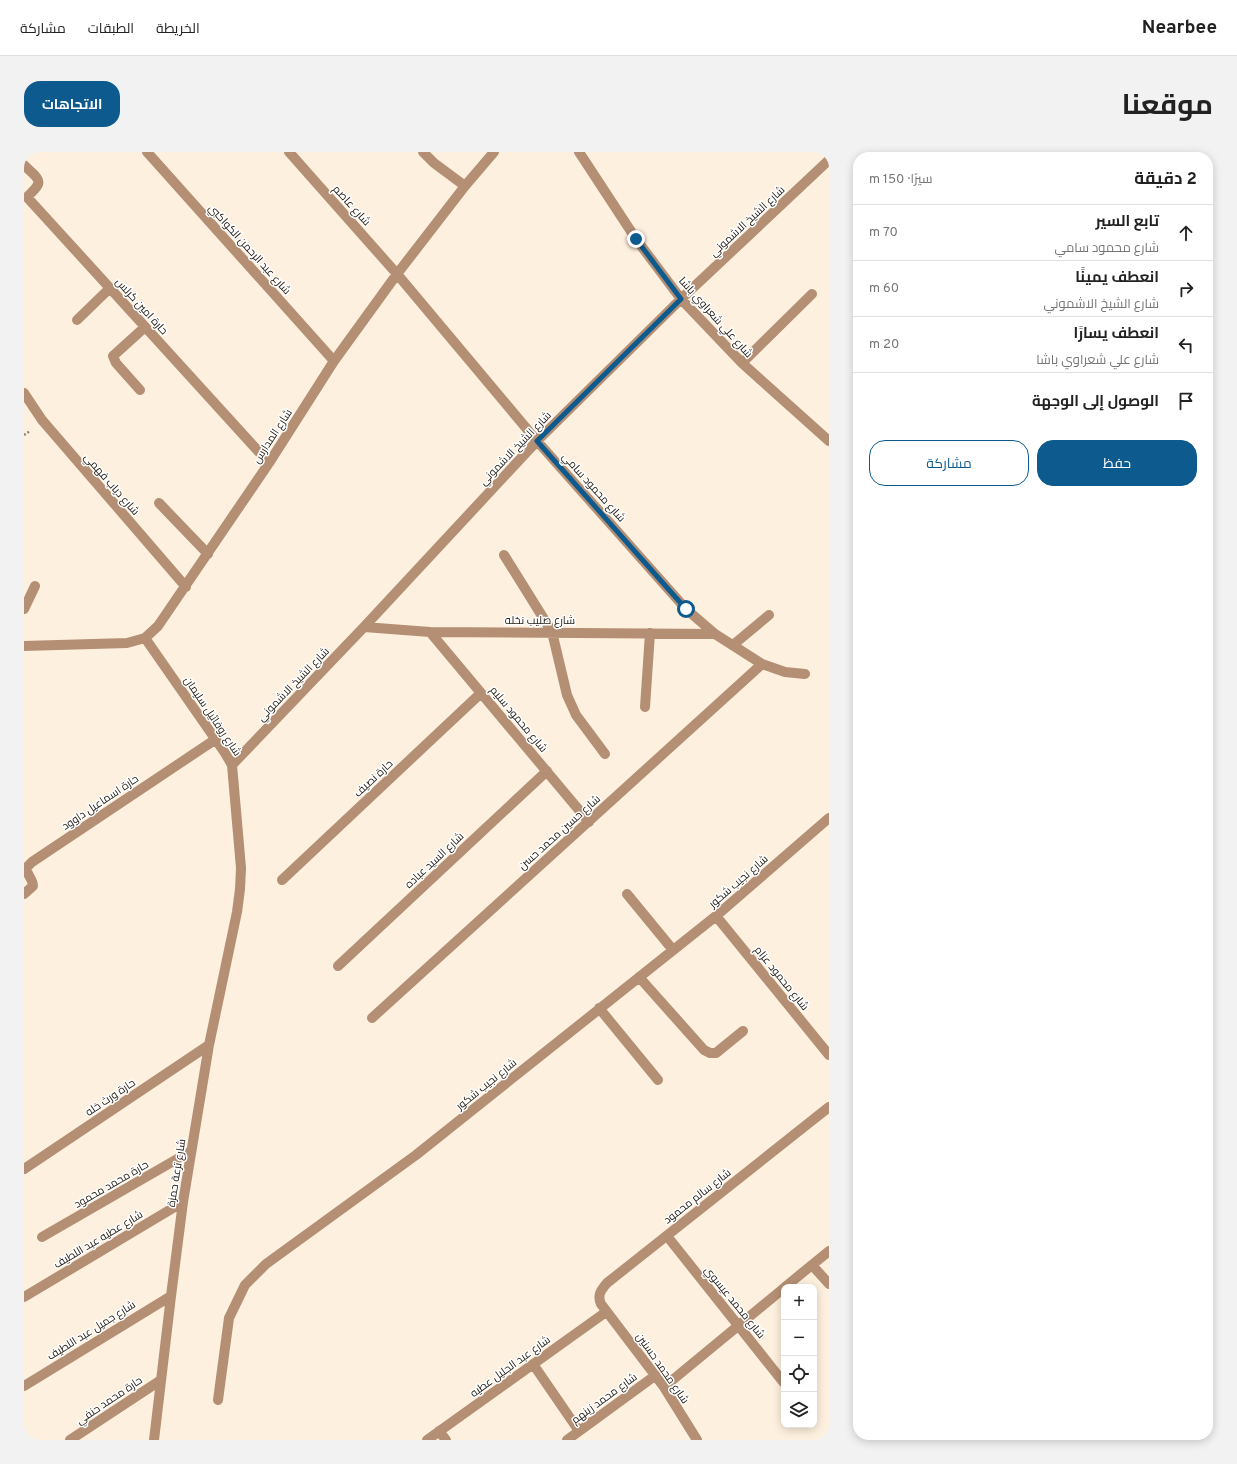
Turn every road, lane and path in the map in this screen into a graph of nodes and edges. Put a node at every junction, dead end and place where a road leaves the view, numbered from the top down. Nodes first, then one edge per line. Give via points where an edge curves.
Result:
1 (147, 152) edge
2 (289, 152) edge
3 (423, 152) edge
4 (494, 152) edge
5 (579, 152) edge
6 (829, 160) edge
7 (24, 165) edge
8 (465, 186) junction
9 (25, 199) edge
10 (398, 274) junction
11 (110, 288) junction
12 (812, 294) dead end
13 (681, 299) junction
14 (77, 320) dead end
15 (145, 326) junction
16 (334, 361) junction
17 (742, 363) junction
18 (140, 390) dead end
19 (24, 393) edge
20 (537, 441) junction
21 (829, 441) edge
22 (269, 463) junction
23 (159, 503) dead end
24 (208, 554) junction
25 (504, 555) dead end
26 (35, 586) dead end
27 (186, 587) junction
28 (24, 610) edge
29 (769, 614) dead end
30 (364, 627) junction
31 (430, 632) junction
32 (552, 632) junction
33 (650, 633) junction
34 (715, 634) junction
35 (145, 638) junction
36 (733, 645) junction
37 (24, 646) edge
38 (762, 664) junction
39 (805, 674) dead end
40 (481, 693) junction
41 (645, 707) dead end
42 (216, 739) junction
43 (605, 754) dead end
44 (232, 765) junction
45 (547, 771) junction
46 (829, 818) edge
47 (589, 822) junction
48 (282, 880) dead end
49 (24, 894) edge
50 (627, 894) dead end
51 (237, 912) joint
52 (716, 916) junction
53 (673, 950) junction
54 (338, 966) dead end
55 (639, 977) junction
56 (599, 1008) junction
57 (372, 1018) dead end
58 (744, 1031) dead end
59 (209, 1045) junction
60 (829, 1055) edge
61 (658, 1080) dead end
62 (829, 1107) edge
63 (192, 1151) junction
64 (24, 1169) edge
65 (183, 1202) junction
66 (666, 1236) junction
67 (42, 1237) dead end
68 (829, 1250) edge
69 (812, 1265) junction
70 (788, 1284) edge
71 (829, 1284) edge
72 (781, 1289) edge
73 (171, 1296) junction
74 (24, 1297) edge
75 (606, 1312) junction
76 (738, 1325) junction
77 (533, 1364) junction
78 (656, 1376) junction
79 (781, 1379) edge
80 (161, 1380) junction
81 (24, 1386) edge
82 (664, 1386) junction
83 (218, 1400) dead end
84 (439, 1431) junction
85 (574, 1437) edge
86 (70, 1440) edge
87 (154, 1440) edge
88 (427, 1440) edge
89 (446, 1440) edge
90 (696, 1440) edge

1 - 16 street, شارع عبد الرحمن الكواكبي
2 - 10 street, شارع عاصم
3 - 8 street
4 - 8 street, شارع المدارس
5 - 13 street, شارع علي شعراوي باشا via 636,239
6 - 13 street, شارع الشيخ الاشموني
7 - 9 street, حارة امين كرلس via 39,183
8 - 10 street, شارع المدارس
9 - 11 street, حارة امين كرلس
10 - 16 street, شارع المدارس
10 - 20 street, شارع محمود سامي
11 - 14 street
11 - 15 street, حارة امين كرلس
12 - 17 street
13 - 17 street, شارع علي شعراوي باشا
13 - 20 street, شارع الشيخ الاشموني
15 - 18 street via 113,356 116,363
15 - 22 street, حارة امين كرلس
16 - 22 street, شارع المدارس
17 - 21 street, شارع علي شعراوي باشا
19 - 27 street, شارع دياب فهمي via 42,420
20 - 30 street, شارع الشيخ الاشموني
20 - 34 street, شارع محمود سامي via 686,609
22 - 24 street, شارع المدارس
23 - 24 street
24 - 27 street, شارع المدارس
25 - 32 street
26 - 28 street
27 - 35 street, شارع المدارس via 158,626
29 - 36 street
30 - 31 street, شارع صليب نخله
30 - 44 street, شارع الشيخ الاشموني
31 - 32 street, شارع صليب نخله
31 - 40 street, شارع محمود سليم
32 - 33 street, شارع صليب نخله
32 - 43 street via 567,695 576,716
33 - 34 street, شارع صليب نخله
33 - 41 street
34 - 36 street, شارع محمود سامي
35 - 37 street, شارع المدارس via 127,643
35 - 42 street, شارع روفائيل سليمان
36 - 38 street, شارع محمود سامي
38 - 39 street, شارع محمود سامي via 785,672
38 - 47 street, شارع حسين محمد حسن
40 - 45 street, شارع محمود سليم
40 - 48 street, حارة نصيف
42 - 44 street, شارع روفائيل سليمان
42 - 49 street, حارة اسماعيل داوود via 32,862 26,868 33,886
44 - 51 street, شارع روفائيل سليمان via 241,868
45 - 47 street, شارع محمود سليم
45 - 54 street, شارع السيد عباده
46 - 52 street, شارع نجيب شكور
47 - 57 street, شارع حسين محمد حسن
50 - 53 street
51 - 59 street, شارع ترعة حمزة
52 - 53 street, شارع نجيب شكور
52 - 60 street, شارع محمود عزام
53 - 55 street, شارع نجيب شكور
55 - 56 street, شارع نجيب شكور
55 - 58 street via 704,1050 716,1053
56 - 61 street
56 - 83 street, شارع نجيب شكور via 416,1155 266,1264 244,1285 229,1318
59 - 63 street, شارع ترعة حمزة
59 - 64 street, حارة ورث خله
62 - 66 street, شارع سالم محمود
63 - 65 street, شارع ترعة حمزة
63 - 67 street, حارة محمد محمود
65 - 73 street, شارع ترعة حمزة
65 - 74 street, شارع عطيه عبد اللطيف
66 - 75 street, شارع سالم محمود via 600,1291 598,1298
66 - 76 street, شارع محمد عيسوي
68 - 69 street
69 - 70 street
69 - 71 street
72 - 76 street
73 - 80 street, شارع ترعة حمزة
73 - 81 street, شارع جميل عبد اللطيف
75 - 77 street, شارع عبد الجليل عطيه
75 - 78 street, شارع محمد حسنين
76 - 79 street, شارع محمد عيسوي
76 - 82 street
77 - 84 street, شارع عبد الجليل عطيه
77 - 85 street
78 - 82 street, شارع محمد حسنين
78 - 85 street, شارع محمد زينهم
80 - 86 street, حارة محمد حنفي
80 - 87 street, شارع ترعة حمزة
82 - 90 street, شارع محمد حسنين
84 - 88 street, شارع عبد الجليل عطيه
84 - 89 street

